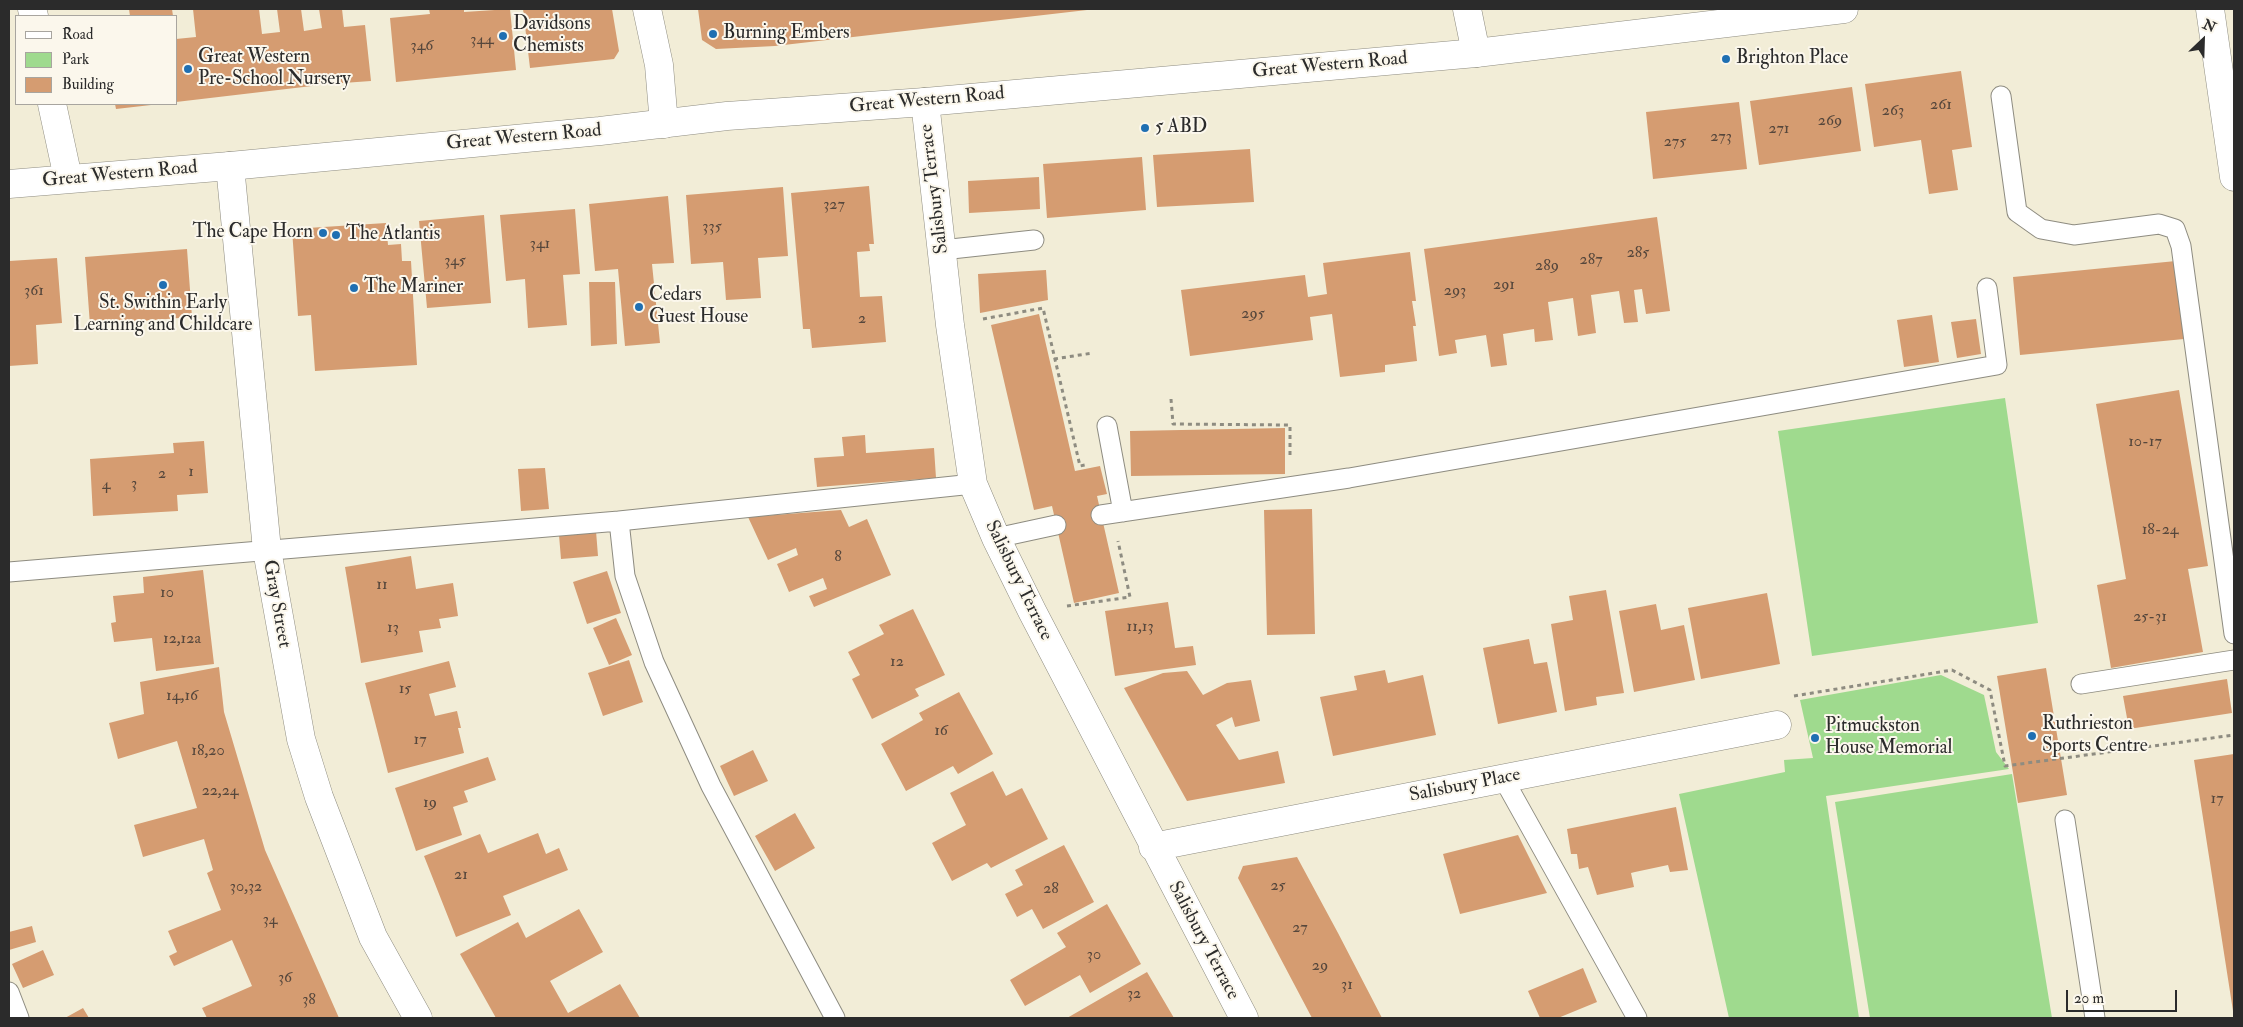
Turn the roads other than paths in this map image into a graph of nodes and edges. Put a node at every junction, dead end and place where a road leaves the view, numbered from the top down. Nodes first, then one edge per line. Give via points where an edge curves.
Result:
1 (647, 9) edge
2 (1467, 9) edge
3 (1844, 9) edge
4 (2210, 9) edge
5 (1476, 53) junction
6 (2001, 96) dead end
7 (925, 102) junction
8 (52, 105) edge
9 (664, 124) junction
10 (230, 166) junction
11 (2234, 177) edge
12 (68, 178) junction
13 (9, 184) edge
14 (1034, 240) dead end
15 (942, 250) junction
16 (1987, 288) dead end
17 (1108, 426) dead end
18 (973, 484) junction
19 (619, 521) junction
20 (1056, 525) dead end
21 (996, 538) junction
22 (267, 550) junction
23 (9, 572) edge
24 (2234, 634) edge
25 (2234, 660) edge
26 (2081, 684) dead end
27 (1777, 725) road end
28 (1503, 778) junction
29 (2065, 820) dead end
30 (1153, 847) junction
31 (9, 992) edge
32 (19, 1018) edge
33 (418, 1018) edge
34 (835, 1018) edge
35 (1244, 1018) edge
36 (1637, 1018) edge
37 (2095, 1018) edge

1 - 9 street via 660,65
2 - 5 street
3 - 5 street, Great Western Road
4 - 11 street
5 - 7 street, Great Western Road
6 - 24 lane via 2017,212 2041,229 2074,235 2159,224 2175,230 2181,246
7 - 9 street, Great Western Road via 727,116
7 - 15 street, Salisbury Terrace
8 - 12 street
9 - 10 street, Great Western Road
10 - 12 street, Great Western Road
10 - 22 street, Gray Street
12 - 13 street, Great Western Road
14 - 15 lane
15 - 18 street, Salisbury Terrace
16 - 17 lane via 1997,365 1290,488 1112,514
18 - 19 lane
18 - 21 street, Salisbury Terrace
19 - 22 lane
19 - 34 lane via 625,576 654,662 711,786
20 - 21 lane
21 - 30 street, Salisbury Terrace
22 - 23 lane
22 - 33 street, Gray Street via 301,739 311,772 373,937
25 - 26 lane
27 - 28 street, Salisbury Place
28 - 30 street, Salisbury Place
28 - 36 lane
29 - 37 lane
30 - 35 street, Salisbury Terrace
31 - 32 lane

